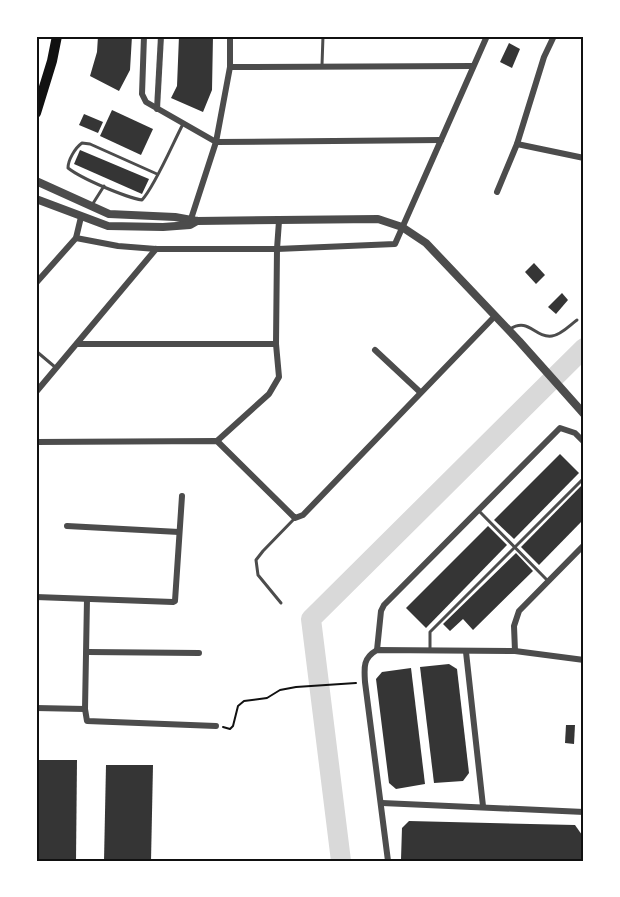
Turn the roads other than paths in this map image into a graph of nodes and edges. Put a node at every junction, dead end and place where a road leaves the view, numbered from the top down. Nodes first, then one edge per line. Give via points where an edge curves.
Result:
1 (57, 36) edge
2 (144, 36) edge
3 (161, 36) edge
4 (230, 36) edge
5 (323, 36) edge
6 (487, 36) edge
7 (554, 36) edge
8 (322, 65) junction
9 (473, 66) junction
10 (230, 67) junction
11 (158, 109) junction
12 (36, 113) edge
13 (184, 122) junction
14 (441, 140) junction
15 (216, 142) junction
16 (517, 144) junction
17 (584, 158) edge
18 (158, 174) junction
19 (36, 181) edge
20 (104, 186) junction
21 (497, 192) dead end
22 (36, 199) edge
23 (92, 206) junction
24 (81, 217) junction
25 (192, 221) junction
26 (279, 221) junction
27 (402, 227) junction
28 (76, 238) junction
29 (156, 249) junction
30 (277, 249) junction
31 (36, 284) edge
32 (495, 316) junction
33 (577, 320) dead end
34 (508, 330) junction
35 (77, 344) junction
36 (276, 344) junction
37 (375, 350) dead end
38 (36, 351) edge
39 (56, 368) junction
40 (36, 392) edge
41 (420, 392) junction
42 (584, 414) edge
43 (217, 441) junction
44 (36, 442) edge
45 (584, 442) edge
46 (584, 478) edge
47 (182, 496) dead end
48 (477, 510) junction
49 (295, 518) junction
50 (67, 526) dead end
51 (179, 532) junction
52 (584, 545) edge
53 (516, 548) junction
54 (548, 581) junction
55 (36, 597) edge
56 (87, 599) junction
57 (281, 603) dead end
58 (377, 650) junction
59 (515, 651) junction
60 (88, 652) junction
61 (430, 652) junction
62 (466, 652) junction
63 (199, 653) dead end
64 (584, 660) edge
65 (36, 708) edge
66 (85, 709) junction
67 (216, 726) road end
68 (382, 802) junction
69 (483, 806) junction
70 (584, 812) edge
71 (388, 861) edge

1 - 12 highway
2 - 11 street via 142,94 146,102
3 - 11 street
4 - 10 street
5 - 8 lane
6 - 9 street
7 - 16 street
8 - 9 street
8 - 10 street
9 - 14 street
10 - 15 street
11 - 13 street
13 - 15 street
13 - 18 lane
14 - 15 street
14 - 27 street
15 - 25 street
16 - 17 street
16 - 21 street
18 - 20 lane via 142,200
18 - 20 lane via 82,143 68,168
19 - 23 street
20 - 23 lane
22 - 24 street
23 - 25 street via 108,214
24 - 25 street via 108,226
24 - 28 street
25 - 26 street
26 - 27 street via 378,219
26 - 30 street
27 - 30 street via 392,245
27 - 32 street via 426,243
28 - 29 street
28 - 31 street
29 - 30 street
29 - 35 street
30 - 36 street
32 - 34 street
32 - 41 street
33 - 34 lane via 551,336 522,324
34 - 42 street
35 - 36 street
35 - 39 street
36 - 43 street via 279,377 269,394
37 - 41 street
38 - 39 lane
39 - 40 street
41 - 49 street via 303,515
43 - 44 street
43 - 49 street
45 - 48 street via 575,433 560,428
46 - 53 lane
47 - 51 street
48 - 53 lane
48 - 58 street via 384,605
49 - 57 lane via 256,560 258,575
50 - 51 street
51 - 56 street via 175,601
52 - 54 street
53 - 54 lane
53 - 61 lane via 430,632
54 - 59 street via 516,618
55 - 56 street
56 - 60 street
58 - 61 street
58 - 68 street via 364,663
59 - 62 street
59 - 64 street
60 - 63 street
60 - 66 street
61 - 62 street
62 - 69 street
65 - 66 street
66 - 67 street via 88,721
68 - 69 street
68 - 71 street
69 - 70 street

